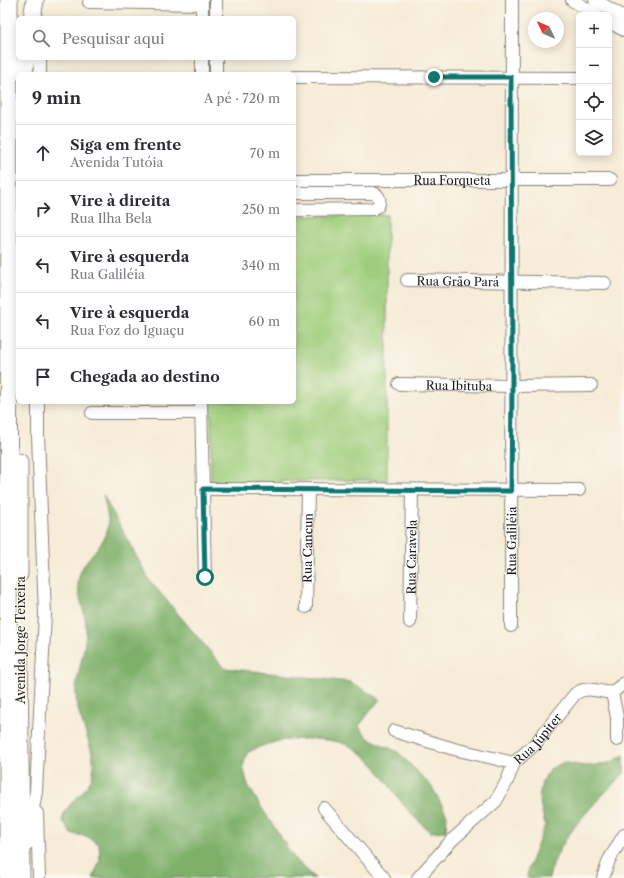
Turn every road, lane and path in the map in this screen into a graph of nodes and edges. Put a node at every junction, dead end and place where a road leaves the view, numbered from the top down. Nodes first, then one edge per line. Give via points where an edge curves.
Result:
1 (9, 0) edge
2 (20, 0) edge
3 (35, 0) edge
4 (40, 0) edge
5 (216, 0) edge
6 (512, 0) edge
7 (572, 0) edge
8 (595, 0) edge
9 (90, 2) dead end
10 (202, 2) edge
11 (592, 12) edge
12 (20, 16) edge
13 (32, 16) edge
14 (40, 16) edge
15 (202, 16) edge
16 (216, 16) edge
17 (624, 17) edge
18 (612, 24) edge
19 (624, 30) edge
20 (20, 60) edge
21 (26, 60) edge
22 (40, 60) edge
23 (202, 60) edge
24 (216, 60) edge
25 (20, 72) edge
26 (24, 72) edge
27 (40, 72) edge
28 (202, 72) edge
29 (216, 72) edge
30 (296, 77) edge
31 (511, 77) junction
32 (576, 78) edge
33 (0, 107) edge
34 (9, 128) junction
35 (296, 180) edge
36 (610, 180) dead end
37 (512, 181) junction
38 (296, 193) edge
39 (296, 210) edge
40 (407, 280) dead end
41 (512, 281) junction
42 (605, 283) dead end
43 (399, 384) dead end
44 (591, 385) dead end
45 (512, 386) junction
46 (19, 404) edge
47 (38, 404) edge
48 (201, 408) edge
49 (92, 413) dead end
50 (203, 489) junction
51 (308, 490) junction
52 (579, 490) dead end
53 (412, 491) junction
54 (511, 491) junction
55 (205, 577) dead end
56 (306, 607) dead end
57 (410, 622) dead end
58 (512, 626) dead end
59 (624, 683) edge
60 (612, 693) junction
61 (394, 731) dead end
62 (617, 740) dead end
63 (514, 763) junction
64 (36, 791) junction
65 (324, 808) dead end
66 (624, 835) edge
67 (19, 876) edge
68 (39, 878) edge
69 (384, 878) edge
70 (418, 878) edge
71 (603, 878) edge

1 - 34 highway
2 - 12 highway
3 - 13 highway
4 - 14 street
5 - 16 street
6 - 31 street, Rua Galiléia
7 - 11 street
8 - 17 street
9 - 10 street
10 - 15 street
18 - 19 street
20 - 25 highway
21 - 26 highway
22 - 27 street
23 - 28 street
24 - 29 street
30 - 31 street
31 - 32 street
31 - 37 street, Rua Galiléia
33 - 34 highway
34 - 67 highway
35 - 37 street, Rua Forqueta
36 - 37 street, Rua Forqueta
37 - 41 street, Rua Galiléia
38 - 39 street via 373,193 380,200 378,206 373,209
40 - 41 street, Rua Grão Pará
41 - 42 street, Rua Grão Pará
41 - 45 street, Rua Galiléia
43 - 45 street, Rua Ibituba
44 - 45 street, Rua Ibituba
45 - 54 street, Rua Galiléia
46 - 67 highway, Avenida Jorge Teixeira
47 - 64 street via 45,614
48 - 49 street
48 - 50 street
50 - 51 street
50 - 55 street
51 - 53 street
51 - 56 street, Rua Cancun
52 - 54 street
53 - 54 street
53 - 57 street, Rua Caravela
54 - 58 street, Rua Galiléia
59 - 60 street
60 - 62 street via 617,716
60 - 63 street, Rua Júpiter via 590,688 580,690 535,744
61 - 63 street
63 - 70 street, Rua Júpiter via 508,781 496,801 452,840
64 - 67 street
64 - 68 street
65 - 69 street
66 - 71 street via 609,860

